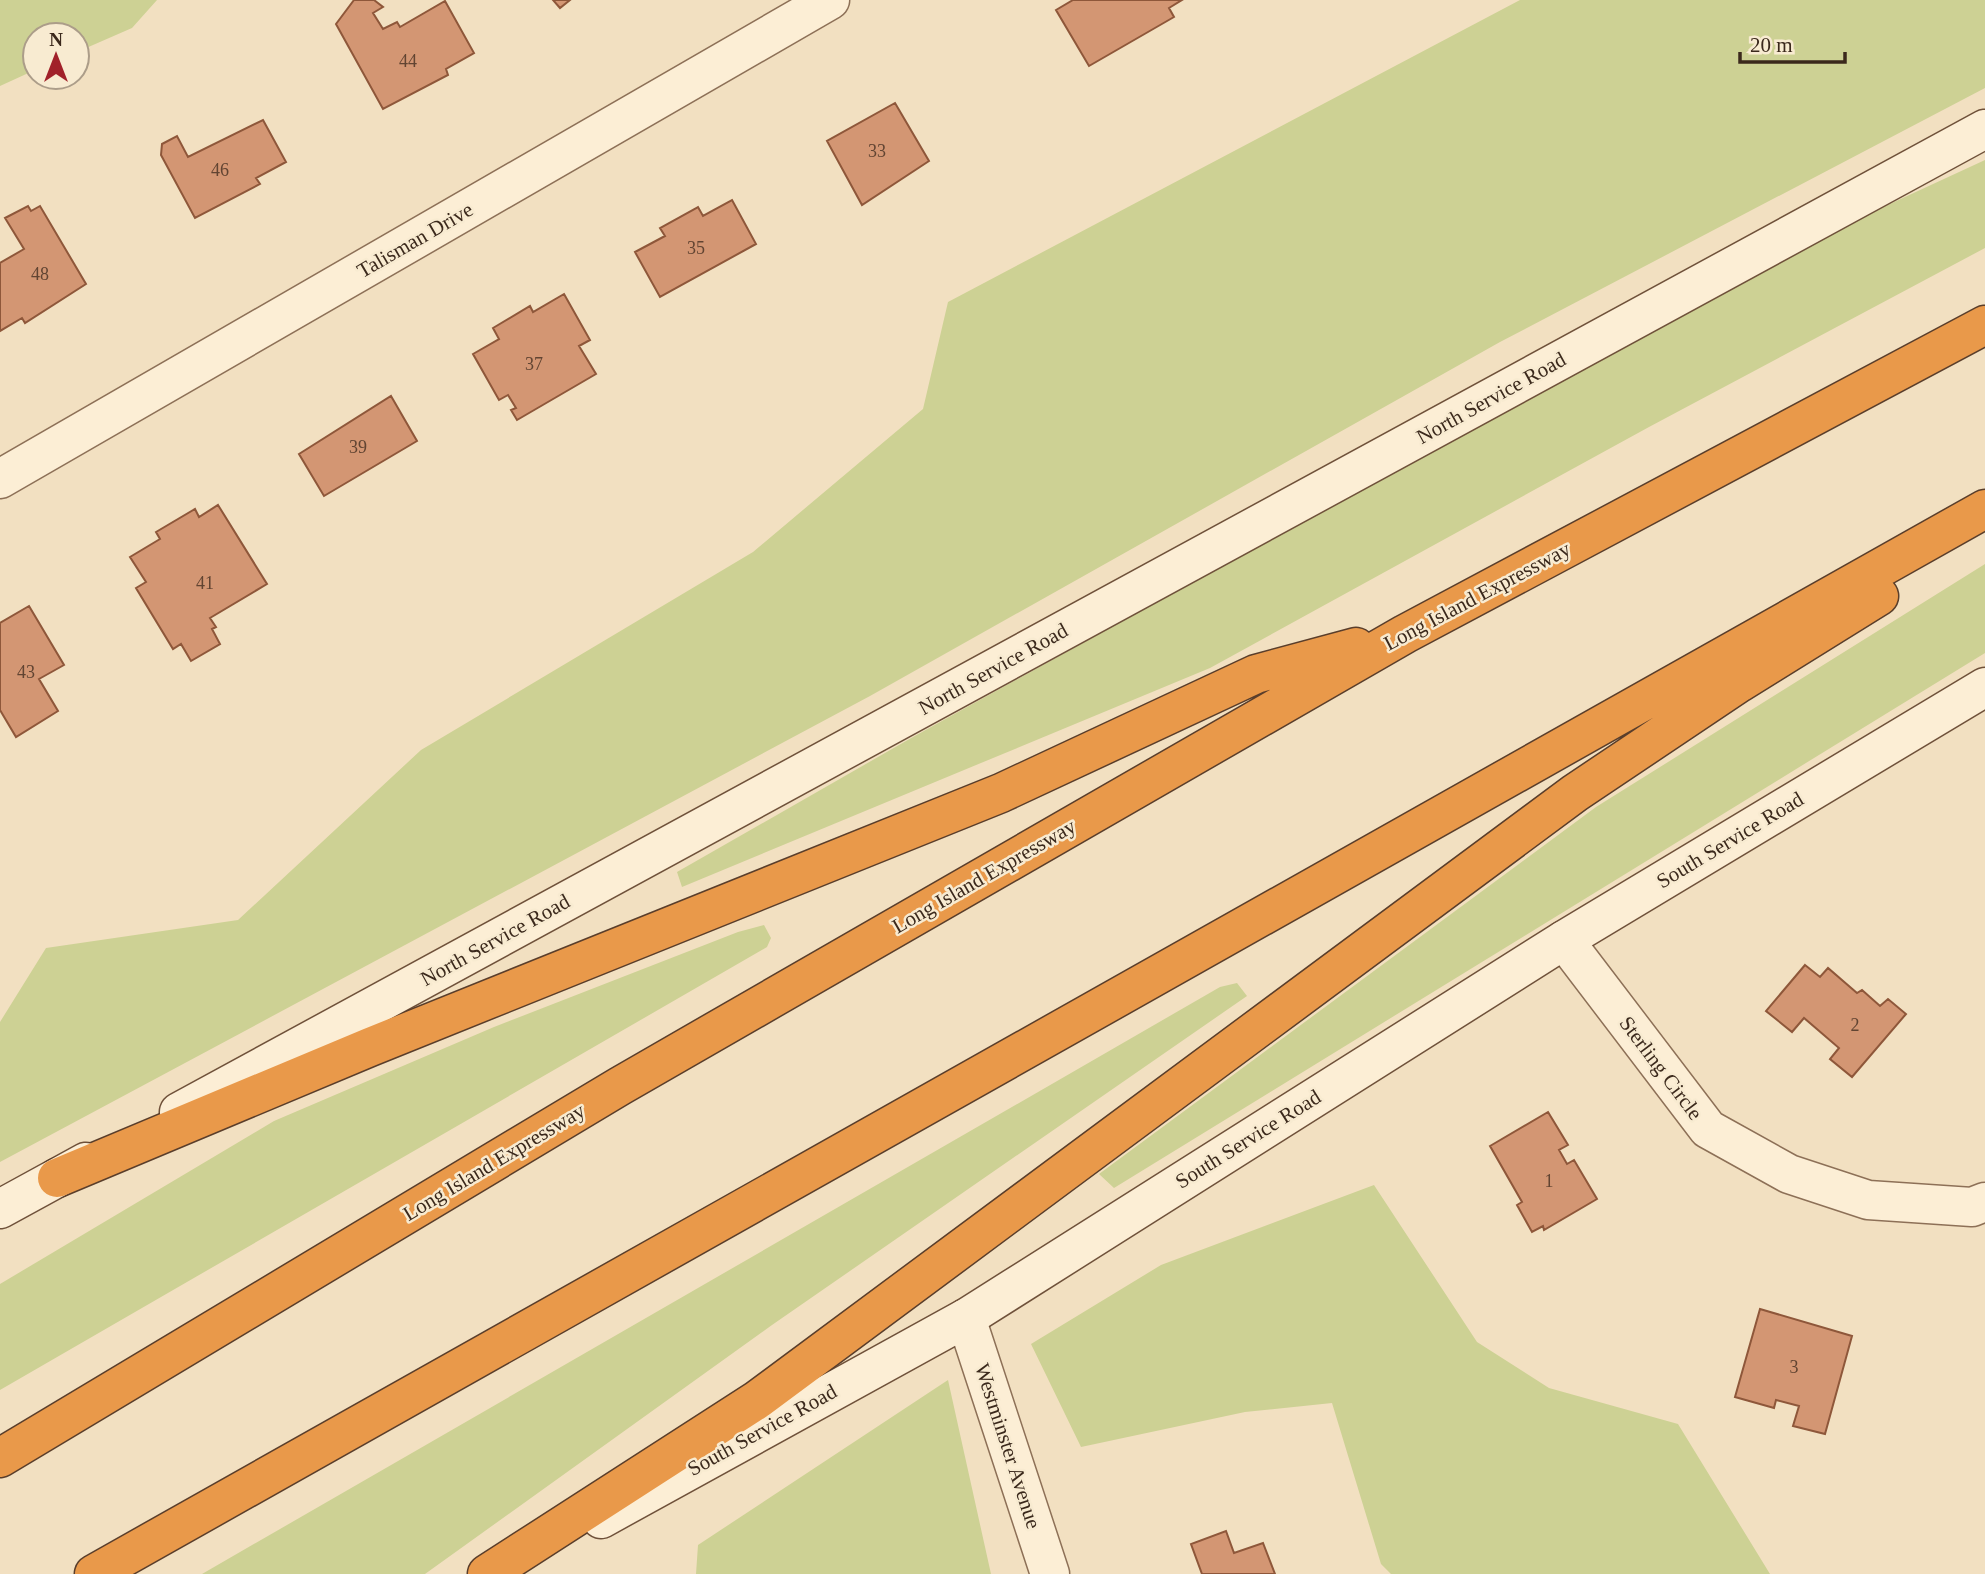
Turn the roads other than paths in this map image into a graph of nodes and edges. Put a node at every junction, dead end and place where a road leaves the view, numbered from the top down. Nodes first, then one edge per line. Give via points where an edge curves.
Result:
1 (831, 0) edge
2 (1985, 129) edge
3 (1985, 325) edge
4 (0, 479) edge
5 (1985, 509) edge
6 (1985, 530) edge
7 (1405, 634) junction
8 (1985, 687) edge
9 (1564, 940) junction
10 (57, 1178) junction
11 (1985, 1202) edge
12 (0, 1209) edge
13 (966, 1318) junction
14 (0, 1458) edge
15 (94, 1574) edge
16 (487, 1574) edge
17 (502, 1574) edge
18 (1050, 1574) edge

1 - 4 main road, Talisman Drive
2 - 10 main road, North Service Road
3 - 7 highway, Long Island Expressway
5 - 15 highway
6 - 16 highway via 1739,683 1575,793 757,1400
7 - 10 highway via 1256,674 1001,793
7 - 14 highway, Long Island Expressway via 620,1086
8 - 9 main road, South Service Road
9 - 11 main road, Sterling Circle via 1708,1129 1789,1174 1868,1200 1972,1207
9 - 13 main road, South Service Road
10 - 12 main road, North Service Road
13 - 17 main road, South Service Road
13 - 18 main road, Westminster Avenue

